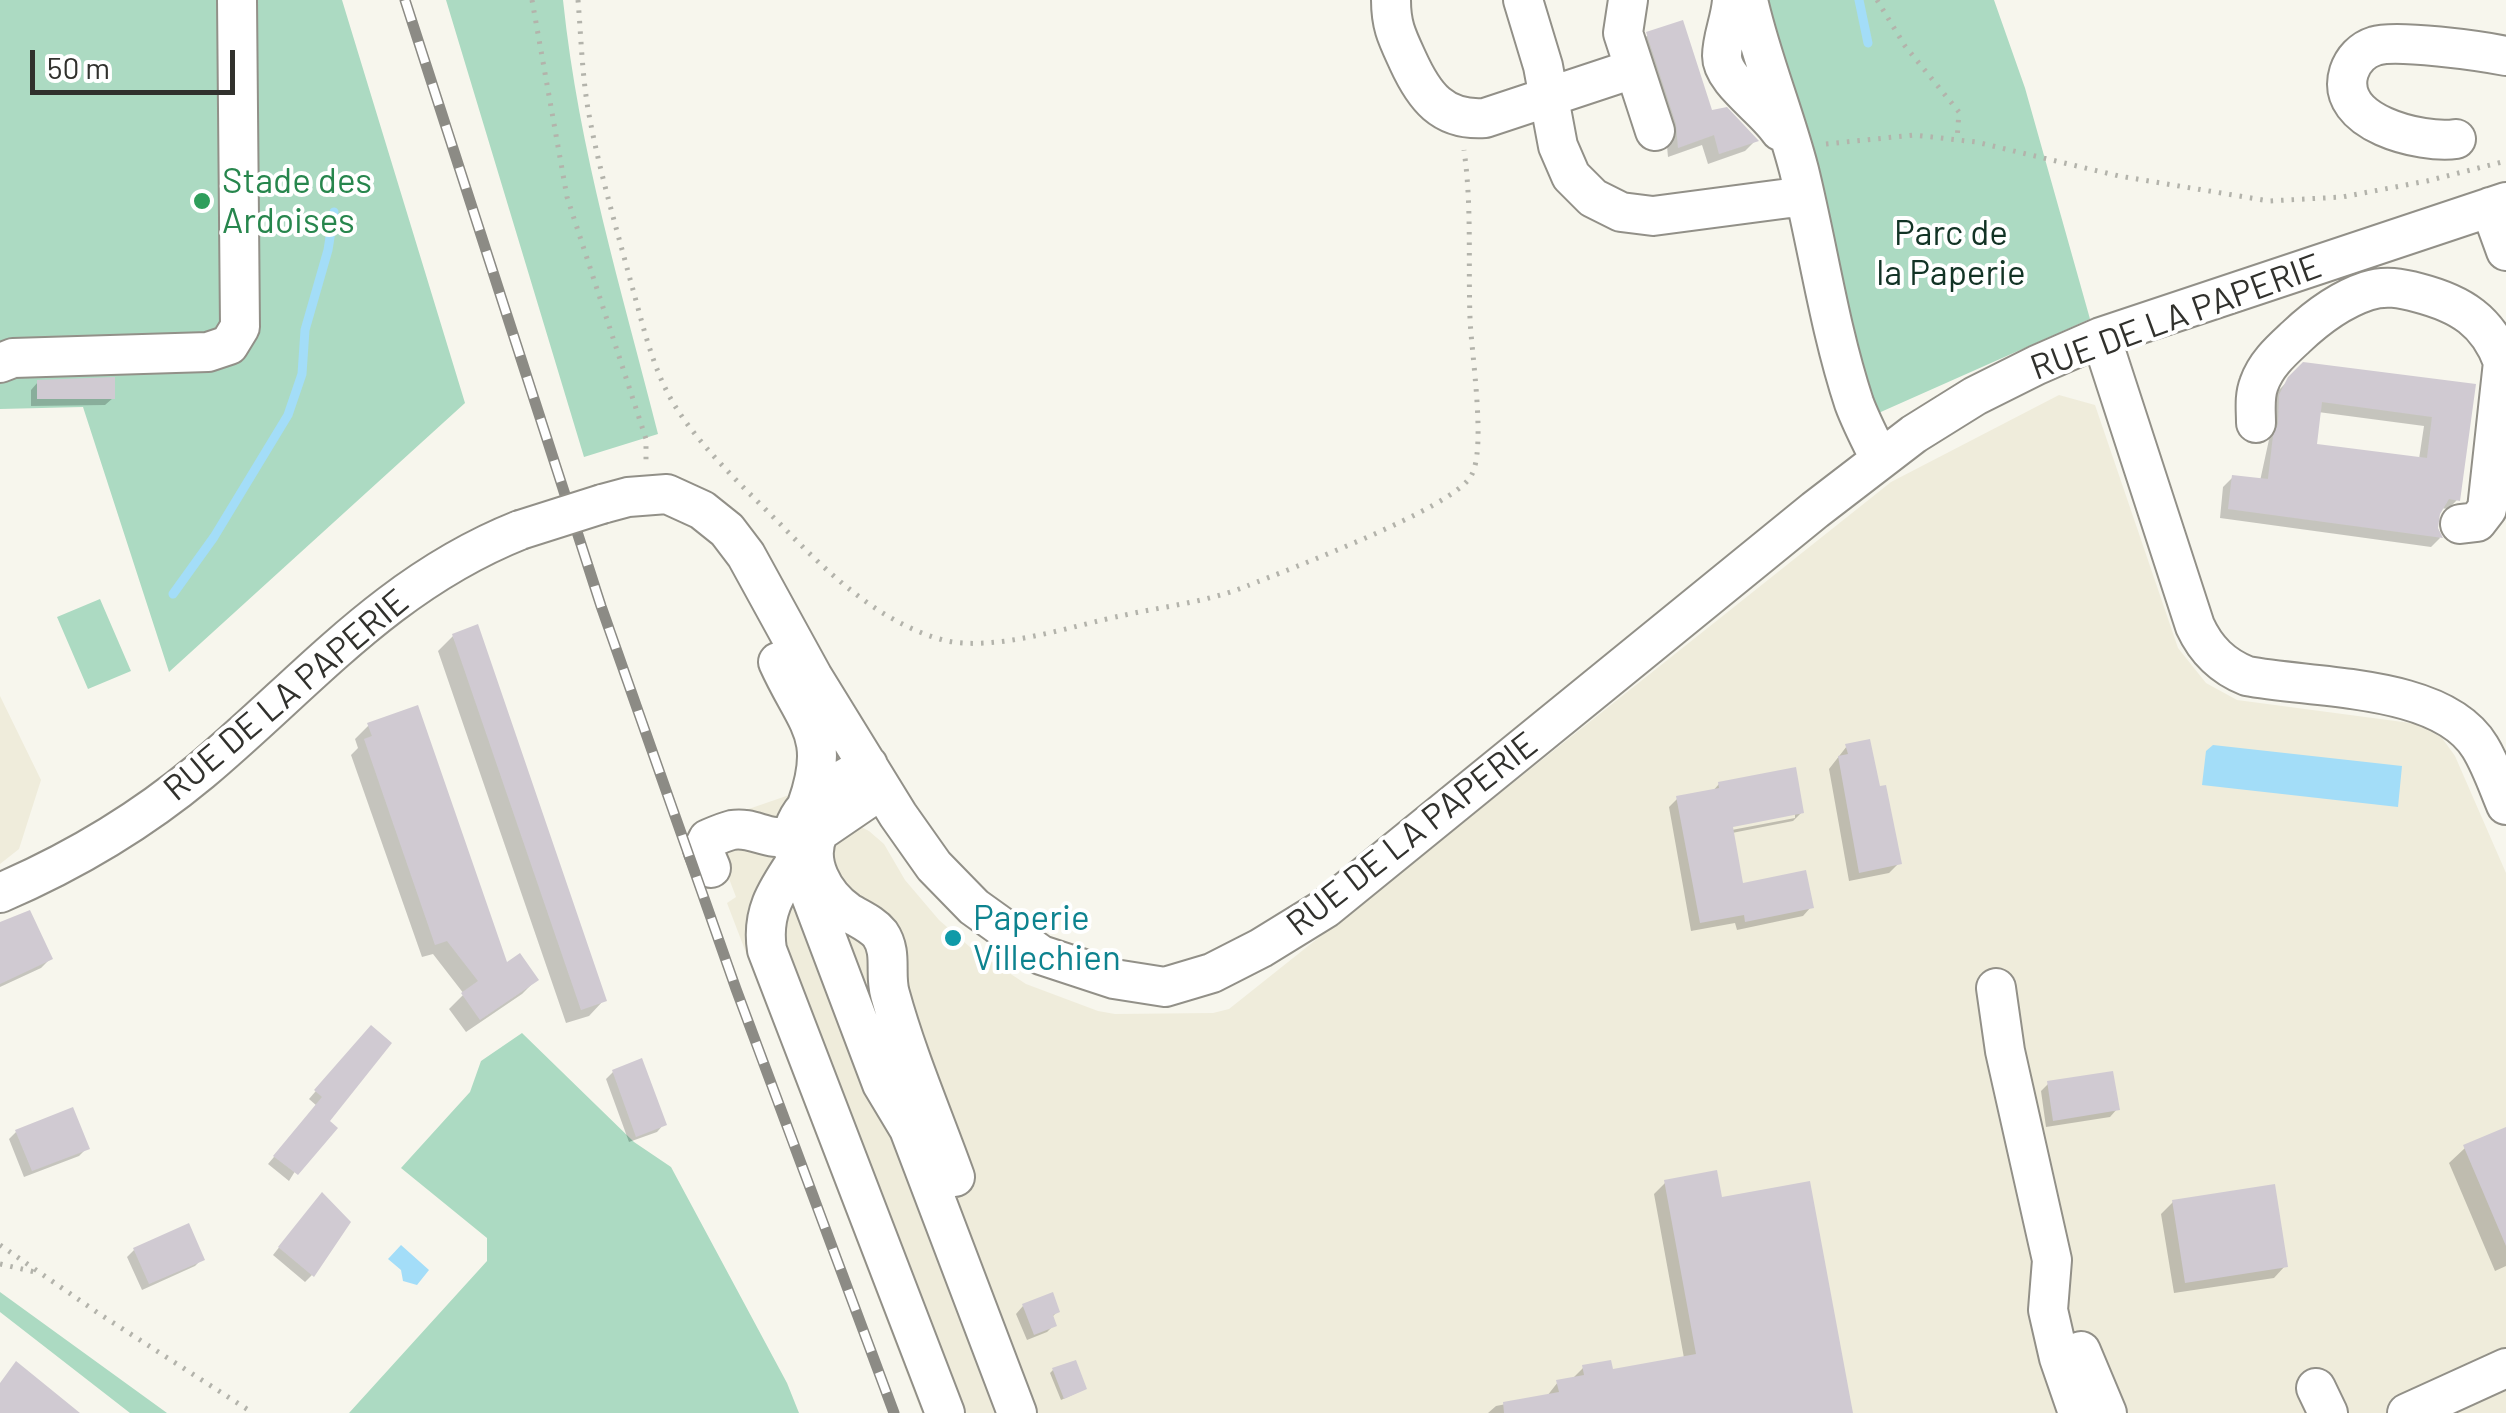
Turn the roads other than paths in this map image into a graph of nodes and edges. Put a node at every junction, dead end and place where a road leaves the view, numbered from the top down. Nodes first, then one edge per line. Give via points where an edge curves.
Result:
1 (237, 0) edge
2 (1391, 0) edge
3 (1523, 0) edge
4 (1628, 0) edge
5 (1732, 0) edge
6 (1748, 0) edge
7 (1740, 40) junction
8 (2506, 56) edge
9 (1633, 69) junction
10 (1548, 97) junction
11 (1655, 131) dead end
12 (2456, 139) dead end
13 (1805, 196) junction
14 (2498, 205) edge
15 (2365, 249) junction
16 (2506, 251) edge
17 (2378, 288) junction
18 (2101, 337) junction
19 (0, 362) edge
20 (2256, 422) dead end
21 (1880, 459) junction
22 (2460, 524) dead end
23 (738, 542) junction
24 (875, 777) junction
25 (2506, 805) edge
26 (798, 833) junction
27 (710, 868) dead end
28 (0, 894) edge
29 (1996, 988) dead end
30 (2052, 1260) junction
31 (2506, 1368) edge
32 (946, 1413) edge
33 (1017, 1413) edge
34 (1044, 1413) edge
35 (2078, 1413) edge
36 (2106, 1413) edge
37 (2409, 1413) edge

1 - 19 street via 236,336 220,350 189,354
2 - 10 street via 1391,25 1419,85 1437,106 1460,118 1484,118
3 - 10 street
4 - 9 street via 1623,33
5 - 7 street
6 - 7 street
7 - 13 street via 1803,145
8 - 12 street via 2386,44 2364,51 2350,68 2348,92 2360,114 2436,142
9 - 10 street
9 - 11 street
10 - 13 street via 1571,176 1621,212 1653,216
13 - 21 street via 1855,405
14 - 15 street, RUE DE LA PAPERIE
14 - 16 street
15 - 17 street
15 - 18 street, RUE DE LA PAPERIE
17 - 20 street via 2334,306 2272,360 2256,394
17 - 22 street via 2398,287 2465,309 2489,334 2502,362 2487,509 2477,522
18 - 21 street, RUE DE LA PAPERIE via 1975,396
18 - 25 street via 2194,626 2211,652 2248,676 2415,700 2450,715 2479,745
21 - 24 street, RUE DE LA PAPERIE via 1326,908 1193,981 1134,984 1030,948 952,886
23 - 24 street, RUE DE LA PAPERIE
23 - 26 street via 780,666 819,744
23 - 28 street, RUE DE LA PAPERIE, bridge via 702,510 667,494 602,504 481,546 403,594 329,652 162,801 77,856
24 - 26 street
24 - 34 street via 819,832 814,863 827,891 886,946 890,993 906,1045
26 - 27 street via 768,838 733,830 708,839 703,850
26 - 32 street via 769,905 767,950
26 - 33 street via 882,1084 909,1129
29 - 30 street
30 - 35 street via 2048,1310
30 - 36 street via 2067,1271 2081,1350
31 - 37 street

